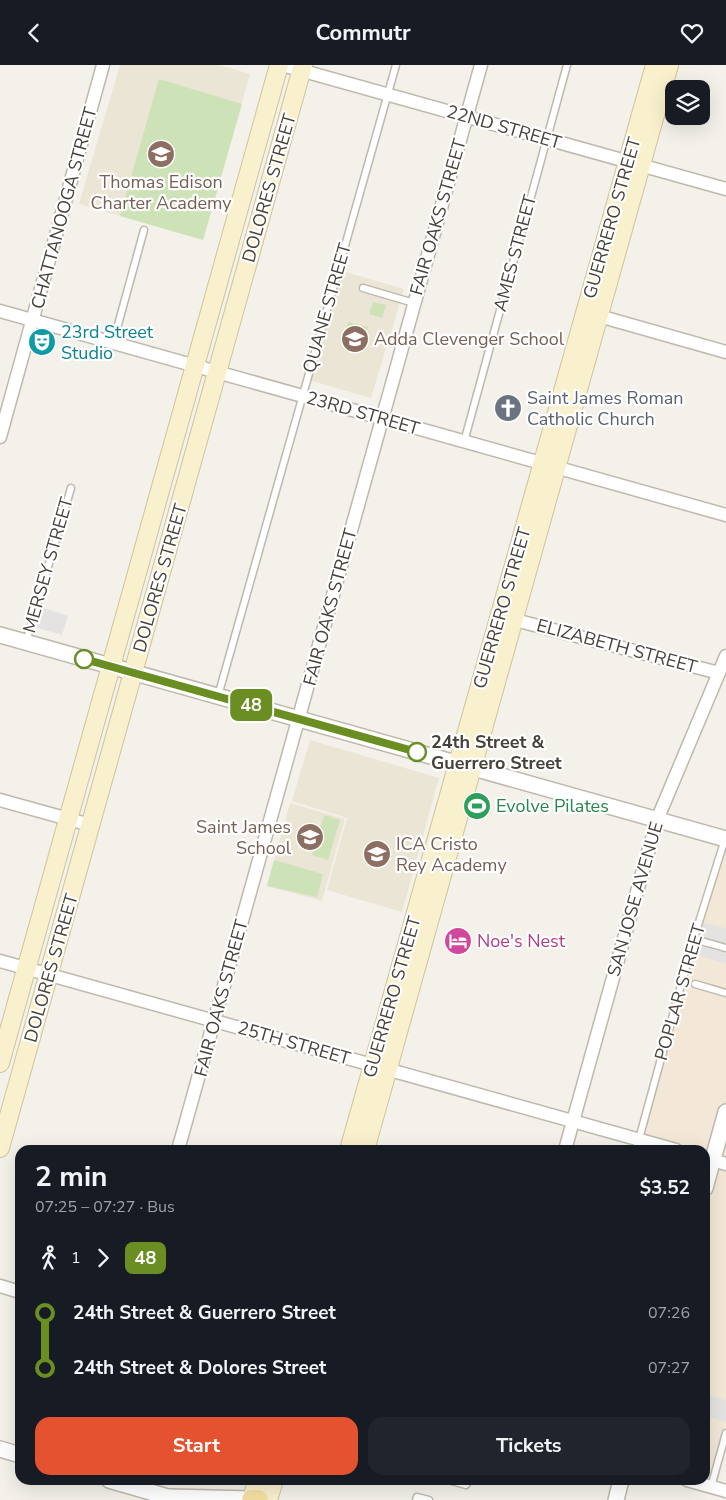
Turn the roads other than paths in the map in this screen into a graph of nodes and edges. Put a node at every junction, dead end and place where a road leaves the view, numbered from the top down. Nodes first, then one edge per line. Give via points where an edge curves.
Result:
1 (103, 65) edge
2 (281, 65) edge
3 (396, 65) edge
4 (481, 65) edge
5 (567, 65) edge
6 (655, 65) edge
7 (669, 65) edge
8 (302, 68) edge
9 (388, 95) junction
10 (466, 117) junction
11 (546, 139) junction
12 (634, 164) junction
13 (726, 189) edge
14 (144, 230) dead end
15 (363, 288) dead end
16 (414, 303) junction
17 (0, 311) edge
18 (598, 316) junction
19 (33, 321) junction
20 (113, 343) junction
21 (726, 352) edge
22 (195, 366) junction
23 (217, 372) junction
24 (302, 397) junction
25 (381, 419) junction
26 (0, 437) edge
27 (464, 441) junction
28 (550, 466) junction
29 (71, 488) dead end
30 (726, 515) edge
31 (515, 620) junction
32 (0, 635) edge
33 (26, 643) junction
34 (726, 656) edge
35 (111, 666) junction
36 (133, 673) junction
37 (719, 673) junction
38 (218, 696) junction
39 (298, 719) junction
40 (465, 766) junction
41 (0, 800) edge
42 (68, 819) junction
43 (657, 820) junction
44 (90, 825) junction
45 (726, 838) edge
46 (701, 941) dead end
47 (726, 948) edge
48 (0, 961) edge
49 (26, 968) junction
50 (48, 975) junction
51 (695, 984) dead end
52 (726, 993) edge
53 (214, 1021) junction
54 (0, 1063) edge
55 (380, 1067) junction
56 (726, 1112) edge
57 (573, 1121) junction
58 (3, 1126) edge
59 (179, 1145) edge
60 (351, 1145) edge
61 (366, 1145) edge
62 (566, 1145) edge
63 (638, 1145) edge
64 (0, 1148) edge
65 (715, 1161) edge
66 (710, 1174) edge
67 (0, 1286) edge
68 (15, 1290) edge
69 (726, 1433) edge
70 (0, 1449) edge
71 (15, 1454) edge
72 (126, 1485) edge
73 (269, 1485) edge
74 (620, 1485) edge
75 (704, 1485) edge
76 (711, 1487) junction
77 (726, 1491) edge
78 (258, 1496) edge
79 (174, 1499) edge
80 (416, 1500) edge
81 (429, 1500) edge
82 (616, 1500) edge

1 - 19 street, CHATTANOOGA STREET
2 - 8 street, 22ND STREET
2 - 22 main road, DOLORES STREET
3 - 9 lane, QUANE STREET
4 - 10 street, FAIR OAKS STREET
5 - 11 lane, AMES STREET
6 - 12 main road, GUERRERO STREET
7 - 12 main road, GUERRERO STREET
8 - 9 street, 22ND STREET
8 - 23 main road, DOLORES STREET
9 - 10 street, 22ND STREET
9 - 24 lane, QUANE STREET
10 - 11 street, 22ND STREET
10 - 16 street, FAIR OAKS STREET
11 - 12 street, 22ND STREET
11 - 27 lane, AMES STREET
12 - 13 street, 22ND STREET
12 - 18 main road, GUERRERO STREET
12 - 28 main road, GUERRERO STREET
14 - 20 lane
15 - 16 lane
16 - 25 street, FAIR OAKS STREET
17 - 19 street, 23RD STREET
18 - 21 street
18 - 28 main road, GUERRERO STREET
19 - 20 street, 23RD STREET
19 - 26 street, CHATTANOOGA STREET
20 - 22 street, 23RD STREET
22 - 23 street, 23RD STREET
22 - 35 main road, DOLORES STREET
23 - 24 street, 23RD STREET
23 - 36 main road, DOLORES STREET
24 - 25 street, 23RD STREET
24 - 38 lane, QUANE STREET
25 - 27 street, 23RD STREET
25 - 39 street, FAIR OAKS STREET
27 - 28 street, 23RD STREET
28 - 30 street, 23RD STREET
28 - 31 main road, GUERRERO STREET
28 - 40 main road, GUERRERO STREET
29 - 33 lane, MERSEY STREET
31 - 37 street, ELIZABETH STREET
31 - 40 main road, GUERRERO STREET
32 - 33 street
33 - 35 street
34 - 37 street, SAN JOSE AVENUE
35 - 36 street
35 - 42 main road, DOLORES STREET
36 - 38 street
36 - 44 main road, DOLORES STREET
37 - 43 street, SAN JOSE AVENUE
38 - 39 street
39 - 40 street
39 - 53 street, FAIR OAKS STREET
40 - 43 street
40 - 55 main road, GUERRERO STREET
41 - 42 street
42 - 44 street
42 - 49 main road, DOLORES STREET
43 - 45 street
43 - 57 street, SAN JOSE AVENUE
44 - 50 main road, DOLORES STREET
45 - 63 lane, POPLAR STREET via 694,938
46 - 47 lane
48 - 49 street, 25TH STREET
49 - 50 street, 25TH STREET
49 - 54 main road, DOLORES STREET
50 - 53 street, 25TH STREET
50 - 58 main road, DOLORES STREET
51 - 52 lane
53 - 55 street, 25TH STREET
53 - 59 street, FAIR OAKS STREET
55 - 57 street, 25TH STREET
55 - 60 main road, GUERRERO STREET
55 - 61 main road, GUERRERO STREET
56 - 65 street
57 - 62 street, SAN JOSE AVENUE
57 - 63 street, 25TH STREET
58 - 64 main road, DOLORES STREET
65 - 66 street
67 - 68 street
69 - 76 lane
70 - 71 street
72 - 79 street
73 - 78 main road
74 - 82 street
75 - 76 street
76 - 77 street
78 - 79 street
80 - 81 lane via 417,1497

